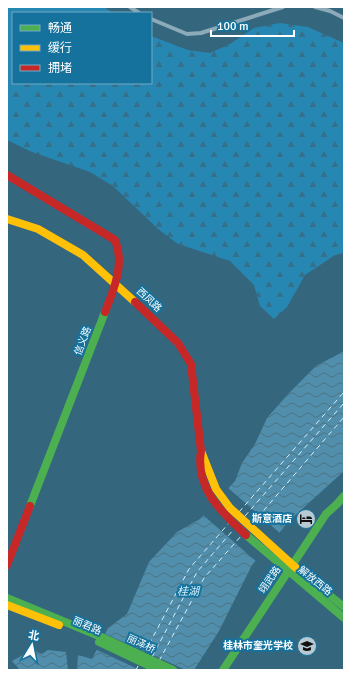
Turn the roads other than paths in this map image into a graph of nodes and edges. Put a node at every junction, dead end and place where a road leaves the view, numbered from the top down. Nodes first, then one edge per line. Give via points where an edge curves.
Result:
1 (283, 7) edge
2 (314, 7) edge
3 (344, 18) edge
4 (152, 19) edge
5 (7, 175) edge
6 (7, 219) edge
7 (116, 283) junction
8 (201, 451) junction
9 (216, 489) joint
10 (208, 493) joint
11 (344, 496) edge
12 (7, 565) edge
13 (292, 570) junction
14 (7, 598) edge
15 (7, 605) edge
16 (344, 607) edge
17 (344, 618) edge
18 (98, 639) junction
19 (158, 670) edge
20 (173, 670) edge
21 (222, 670) edge
22 (228, 670) edge

1 - 4 street via 201,34 187,34
2 - 3 street via 330,10
5 - 7 main road, 信义路 via 115,240 119,247
6 - 7 main road, 西凤路 via 38,230 83,254
7 - 8 main road, 西凤路 via 164,328 185,352 193,376
7 - 12 main road, 信义路
8 - 9 main road, 西凤路
8 - 10 main road, 西凤路 via 199,469
9 - 13 main road, 解放西路 via 230,508 279,552
10 - 13 main road, 解放西路 via 223,514 273,559
11 - 13 main road, 翊武路 via 326,514
13 - 16 main road, 解放西路
13 - 17 main road, 解放西路
13 - 21 main road, 翊武路
13 - 22 main road, 翊武路
14 - 18 main road, 丽君路
15 - 18 main road, 丽君路
18 - 19 main road, 丽君路
18 - 20 main road, 丽泽桥

